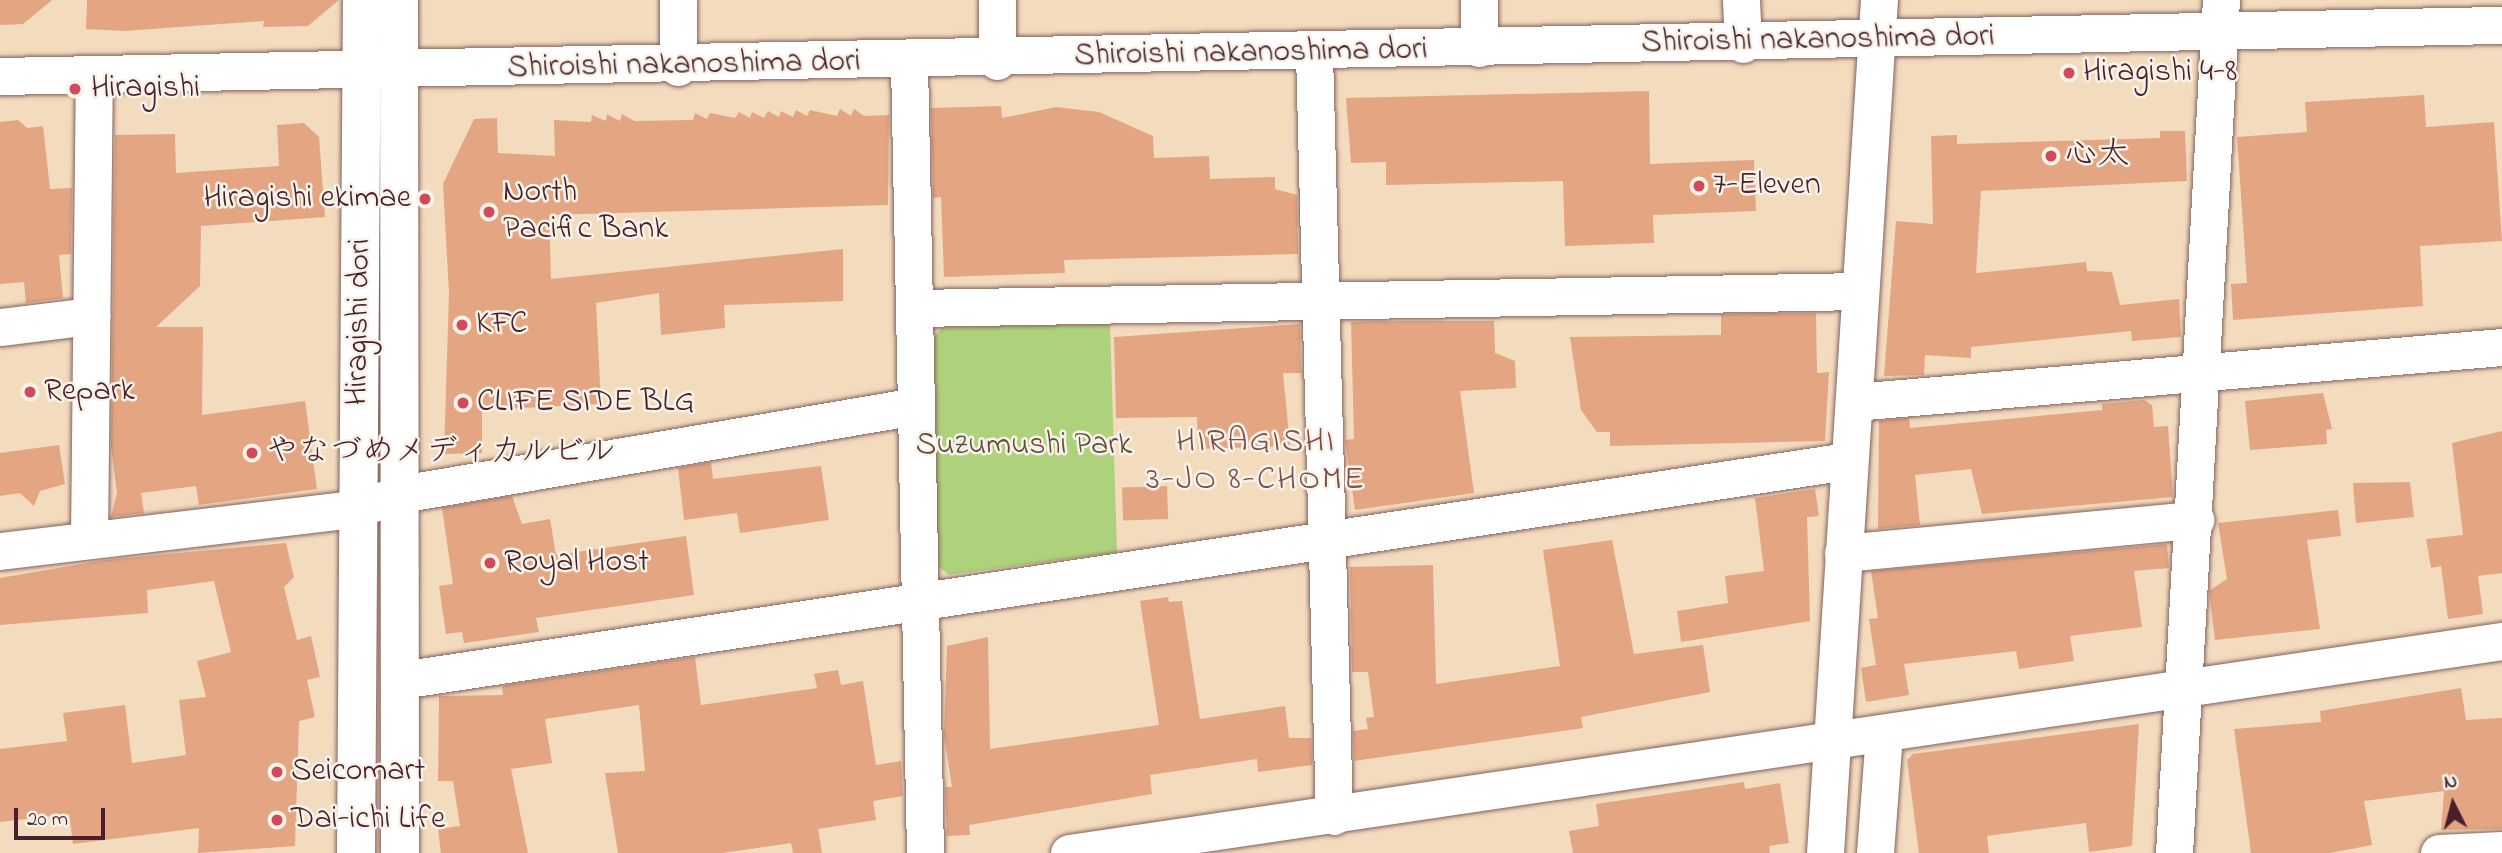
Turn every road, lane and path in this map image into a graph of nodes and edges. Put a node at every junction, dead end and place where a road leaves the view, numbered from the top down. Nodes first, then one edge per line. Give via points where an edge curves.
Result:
1 (362, 0) edge
2 (399, 0) edge
3 (678, 0) edge
4 (997, 0) edge
5 (1479, 0) edge
6 (1741, 0) edge
7 (1879, 0) edge
8 (2221, 15) edge
9 (2495, 17) edge
10 (1878, 41) junction
11 (1743, 44) junction
12 (1479, 48) junction
13 (1314, 53) junction
14 (997, 61) junction
15 (909, 62) junction
16 (678, 67) junction
17 (380, 72) junction
18 (0, 76) edge
19 (94, 77) junction
20 (1859, 291) junction
21 (1320, 301) junction
22 (916, 308) junction
23 (91, 316) junction
24 (0, 327) edge
25 (2502, 347) edge
26 (2203, 370) junction
27 (1854, 402) junction
28 (916, 406) junction
29 (1848, 461) junction
30 (401, 494) junction
31 (358, 508) junction
32 (2195, 520) junction
33 (89, 540) junction
34 (1327, 541) junction
35 (0, 551) edge
36 (1843, 553) junction
37 (921, 601) junction
38 (2502, 641) edge
39 (401, 680) junction
40 (2188, 687) junction
41 (1884, 733) junction
42 (1833, 740) junction
43 (1334, 816) junction
44 (1161, 846) edge
45 (2502, 850) edge
46 (356, 853) edge
47 (400, 853) edge
48 (925, 853) edge
49 (1069, 853) edge
50 (1825, 853) edge
51 (1875, 853) edge
52 (2174, 853) edge
53 (2439, 853) edge

1 - 17 highway, Hiragishi dori
2 - 17 highway, Hiragishi dori
3 - 16 street
4 - 14 street
5 - 12 street
6 - 11 street
7 - 10 street
8 - 9 street, Shiroishi nakanoshima dori
8 - 10 street, Shiroishi nakanoshima dori
8 - 26 street
10 - 11 street, Shiroishi nakanoshima dori
10 - 20 street
11 - 12 street, Shiroishi nakanoshima dori
12 - 13 street, Shiroishi nakanoshima dori
13 - 14 street, Shiroishi nakanoshima dori
13 - 21 street
14 - 15 street, Shiroishi nakanoshima dori
15 - 16 street, Shiroishi nakanoshima dori
15 - 22 street
16 - 17 street, Shiroishi nakanoshima dori
17 - 19 street, Shiroishi nakanoshima dori
17 - 30 highway, Hiragishi dori
17 - 31 highway, Hiragishi dori
18 - 19 street, Shiroishi nakanoshima dori
19 - 23 street
20 - 21 street
20 - 27 street
21 - 22 street
21 - 34 street
22 - 28 street
23 - 24 street
23 - 33 street
25 - 26 street
26 - 27 street
26 - 32 street
27 - 29 street
28 - 30 street
28 - 37 street
29 - 34 street
29 - 36 street
30 - 31 street
30 - 39 highway, Hiragishi dori
31 - 33 street
31 - 46 highway, Hiragishi dori
32 - 36 street
32 - 40 street
33 - 35 street
34 - 37 street
34 - 43 street
36 - 42 street
37 - 39 street
37 - 48 street
38 - 40 street
39 - 47 highway, Hiragishi dori
40 - 41 street
40 - 52 street
41 - 42 street
41 - 51 street
42 - 43 street
42 - 50 street
43 - 44 street
44 - 49 street
45 - 53 street

